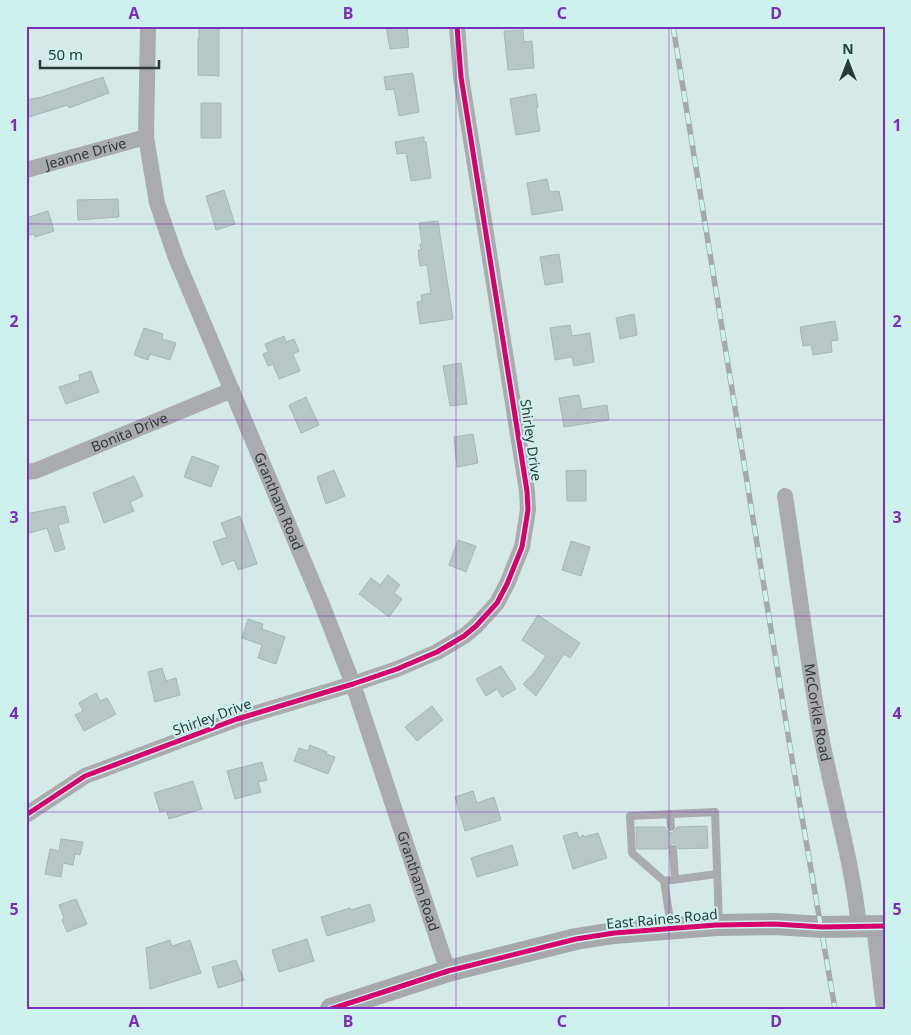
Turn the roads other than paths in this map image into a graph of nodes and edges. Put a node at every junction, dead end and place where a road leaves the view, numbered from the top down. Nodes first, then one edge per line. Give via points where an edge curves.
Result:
1 (148, 26) edge
2 (457, 26) edge
3 (146, 137) junction
4 (26, 170) edge
5 (232, 390) junction
6 (26, 472) edge
7 (785, 496) dead end
8 (354, 684) junction
9 (670, 814) junction
10 (26, 816) edge
11 (672, 827) dead end
12 (673, 849) dead end
13 (717, 874) junction
14 (675, 879) junction
15 (664, 881) junction
16 (719, 925) junction
17 (872, 926) edge
18 (671, 928) junction
19 (448, 971) junction
20 (331, 1009) edge
21 (884, 1009) edge

1 - 3 street, Grantham Road
2 - 8 street, Shirley Drive via 461,77 528,510 522,547 507,584 476,626 436,652
3 - 4 street, Jeanne Drive
3 - 5 street, Grantham Road via 157,203 176,258
5 - 6 street, Bonita Drive
5 - 8 street, Grantham Road
7 - 17 street, McCorkle Road via 819,726 856,898
8 - 10 street, Shirley Drive via 237,719 85,776
8 - 19 street, Grantham Road
9 - 11 lane
9 - 13 lane via 715,812
9 - 15 lane via 630,816 632,853
12 - 14 lane
13 - 14 lane
13 - 16 lane
14 - 15 lane
15 - 18 lane
16 - 17 main road, East Raines Road
16 - 18 main road, East Raines Road
17 - 21 street, McCorkle Road
18 - 19 main road, East Raines Road via 576,939
19 - 20 main road, East Raines Road

